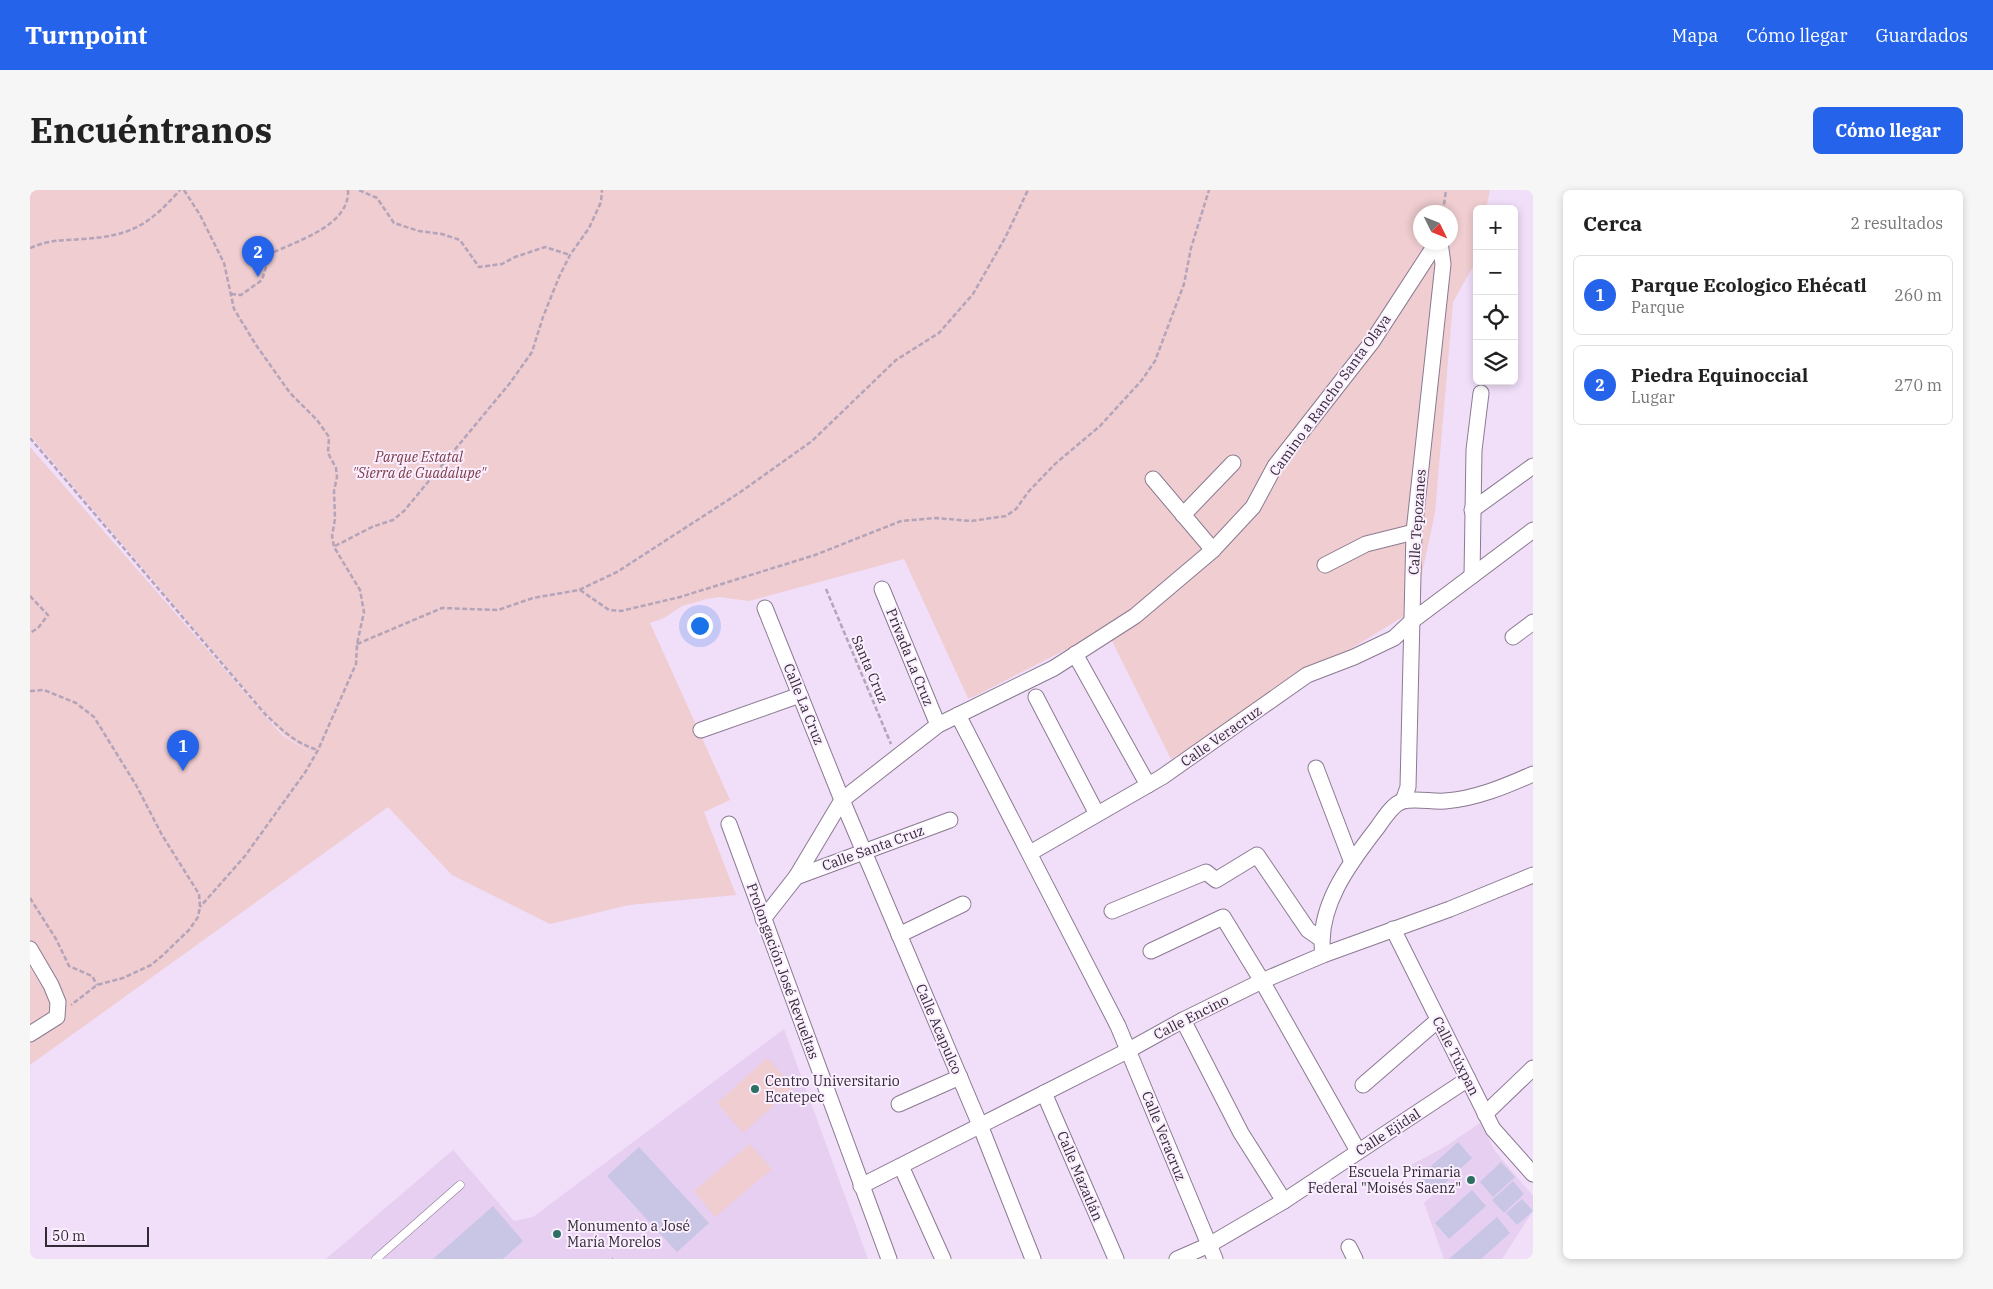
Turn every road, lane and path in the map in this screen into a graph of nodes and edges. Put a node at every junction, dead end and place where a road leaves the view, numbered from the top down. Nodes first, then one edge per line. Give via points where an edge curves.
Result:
1 (180, 190) edge
2 (184, 190) edge
3 (348, 190) edge
4 (359, 190) edge
5 (602, 190) edge
6 (1028, 190) edge
7 (1209, 190) edge
8 (1446, 190) edge
9 (1444, 205) edge
10 (30, 248) edge
11 (1434, 250) edge
12 (1440, 250) edge
13 (570, 254) junction
14 (231, 294) junction
15 (1481, 393) dead end
16 (30, 438) edge
17 (1233, 464) dead end
18 (1533, 466) edge
19 (1153, 479) dead end
20 (1472, 510) junction
21 (1183, 515) junction
22 (1533, 530) edge
23 (1414, 532) junction
24 (334, 547) junction
25 (1213, 550) junction
26 (1326, 565) dead end
27 (1472, 576) junction
28 (826, 589) dead end
29 (882, 589) dead end
30 (580, 590) junction
31 (30, 596) edge
32 (765, 608) dead end
33 (1412, 621) junction
34 (1533, 622) edge
35 (30, 633) edge
36 (1512, 636) dead end
37 (357, 644) junction
38 (1075, 654) junction
39 (30, 691) edge
40 (800, 695) junction
41 (1036, 697) dead end
42 (958, 715) junction
43 (938, 725) junction
44 (701, 730) dead end
45 (318, 750) junction
46 (897, 757) junction
47 (1316, 768) dead end
48 (1533, 774) edge
49 (1148, 785) junction
50 (842, 800) junction
51 (1403, 801) junction
52 (1097, 814) junction
53 (950, 820) dead end
54 (729, 824) dead end
55 (864, 851) junction
56 (1030, 853) junction
57 (1352, 860) junction
58 (1533, 875) edge
59 (796, 877) junction
60 (30, 898) edge
61 (963, 904) dead end
62 (200, 907) junction
63 (1112, 911) dead end
64 (763, 919) junction
65 (1393, 930) junction
66 (899, 935) junction
67 (1321, 939) junction
68 (30, 949) edge
69 (1151, 951) dead end
70 (1323, 955) junction
71 (1262, 981) junction
72 (97, 985) junction
73 (57, 1018) junction
74 (1183, 1020) junction
75 (1438, 1020) junction
76 (30, 1034) edge
77 (1128, 1050) junction
78 (1533, 1068) edge
79 (960, 1077) junction
80 (1468, 1080) junction
81 (1363, 1085) dead end
82 (1044, 1093) junction
83 (899, 1104) dead end
84 (1485, 1114) junction
85 (980, 1125) junction
86 (1358, 1151) junction
87 (901, 1166) junction
88 (1533, 1174) edge
89 (460, 1185) dead end
90 (861, 1186) junction
91 (1284, 1201) junction
92 (1212, 1252) edge
93 (376, 1259) edge
94 (889, 1259) edge
95 (943, 1259) edge
96 (1033, 1259) edge
97 (1116, 1259) edge
98 (1178, 1259) edge

1 - 10 path via 146,224 134,229 84,239 58,239
2 - 14 path via 224,263
3 - 14 path via 344,209 326,227 270,254 262,280 241,295
4 - 13 path via 377,198 394,223 460,240 479,267 502,264 545,247
5 - 13 path via 601,202 590,228
6 - 30 path via 973,294 939,333 896,360 812,440 739,493 617,572
7 - 30 path via 1184,284 1155,361 1142,380 1091,435 1055,464 1006,516 972,521 936,518 901,521 815,556 622,611 610,610
8 - 9 path
11 - 25 street, Camino a Rancho Santa Olaya via 1372,342 1275,466 1253,507
12 - 23 street, Calle Tepozanes via 1443,264
13 - 24 path via 532,352 510,383 404,511 393,520
14 - 24 path via 234,309 256,345 290,393 329,437 328,453 338,477 333,502
15 - 20 street via 1474,450
16 - 45 path via 265,714 283,732 306,747
17 - 21 street
18 - 20 street
19 - 21 street
20 - 27 street
21 - 25 street
22 - 27 street, Calle Veracruz
23 - 26 street via 1366,544
23 - 33 street, Calle Tepozanes
24 - 37 path via 360,590 364,612
25 - 38 street, Camino a Rancho Santa Olaya via 1134,616
27 - 33 street, Calle Veracruz
28 - 46 path, Santa Cruz
29 - 43 street, Privada La Cruz
30 - 37 path via 533,598 498,610 442,608
31 - 35 path via 48,615
32 - 40 street, Calle La Cruz
33 - 49 street, Calle Veracruz via 1394,638 1307,676
33 - 51 street, Calle Tepozanes via 1408,787
34 - 36 street
37 - 45 path via 356,664
38 - 42 street, Camino a Rancho Santa Olaya via 1054,668
38 - 49 street
39 - 62 path via 44,690 76,703 94,717 199,894
40 - 44 street
40 - 50 street, Calle La Cruz
41 - 52 street
42 - 43 street, Camino a Rancho Santa Olaya
42 - 56 street, Calle Veracruz
43 - 46 street, Camino a Rancho Santa Olaya
45 - 62 path via 245,856
46 - 50 street, Camino a Rancho Santa Olaya
47 - 57 street
48 - 51 street via 1500,789 1447,801
49 - 52 street, Calle Veracruz
50 - 55 street, Calle Acapulco
50 - 59 street, Camino a Rancho Santa Olaya
51 - 57 street via 1391,810
52 - 56 street, Calle Veracruz
53 - 55 street, Calle Santa Cruz
54 - 64 street, Prolongación José Revueltas
55 - 59 street, Calle Santa Cruz
55 - 66 street, Calle Acapulco
56 - 77 street, Calle Veracruz
57 - 67 street via 1331,900
58 - 65 street, Calle Encino
59 - 64 street, Camino a Rancho Santa Olaya
60 - 72 path via 69,966 92,976
61 - 66 street
62 - 72 path via 198,917 189,930 151,965
63 - 67 street via 1206,872 1216,880 1258,855 1308,930
64 - 90 street, Prolongación José Revueltas
65 - 70 street, Calle Encino
65 - 75 street, Calle Túxpan
66 - 79 street, Calle Acapulco
67 - 70 street
68 - 73 street via 58,1002
69 - 71 street via 1222,917
70 - 71 street, Calle Encino
71 - 74 street, Calle Encino
71 - 86 street
72 - 73 path
73 - 76 street
74 - 77 street, Calle Encino
74 - 91 street via 1241,1134
75 - 80 street, Calle Túxpan
75 - 81 street
77 - 82 street, Calle Encino
77 - 92 street, Calle Veracruz
78 - 84 street
79 - 83 street
79 - 85 street, Calle Acapulco
80 - 84 street, Calle Túxpan
80 - 86 street, Calle Ejidal
82 - 85 street, Calle Encino
82 - 97 street, Calle Mazatlán
84 - 88 street, Calle Túxpan via 1493,1129
85 - 87 street, Calle Encino
85 - 96 street, Calle Acapulco
86 - 91 street, Calle Ejidal
87 - 90 street, Calle Encino
87 - 95 street
89 - 93 lane
90 - 94 street, Prolongación José Revueltas
91 - 92 street, Calle Ejidal
92 - 98 street, Calle Ejidal

